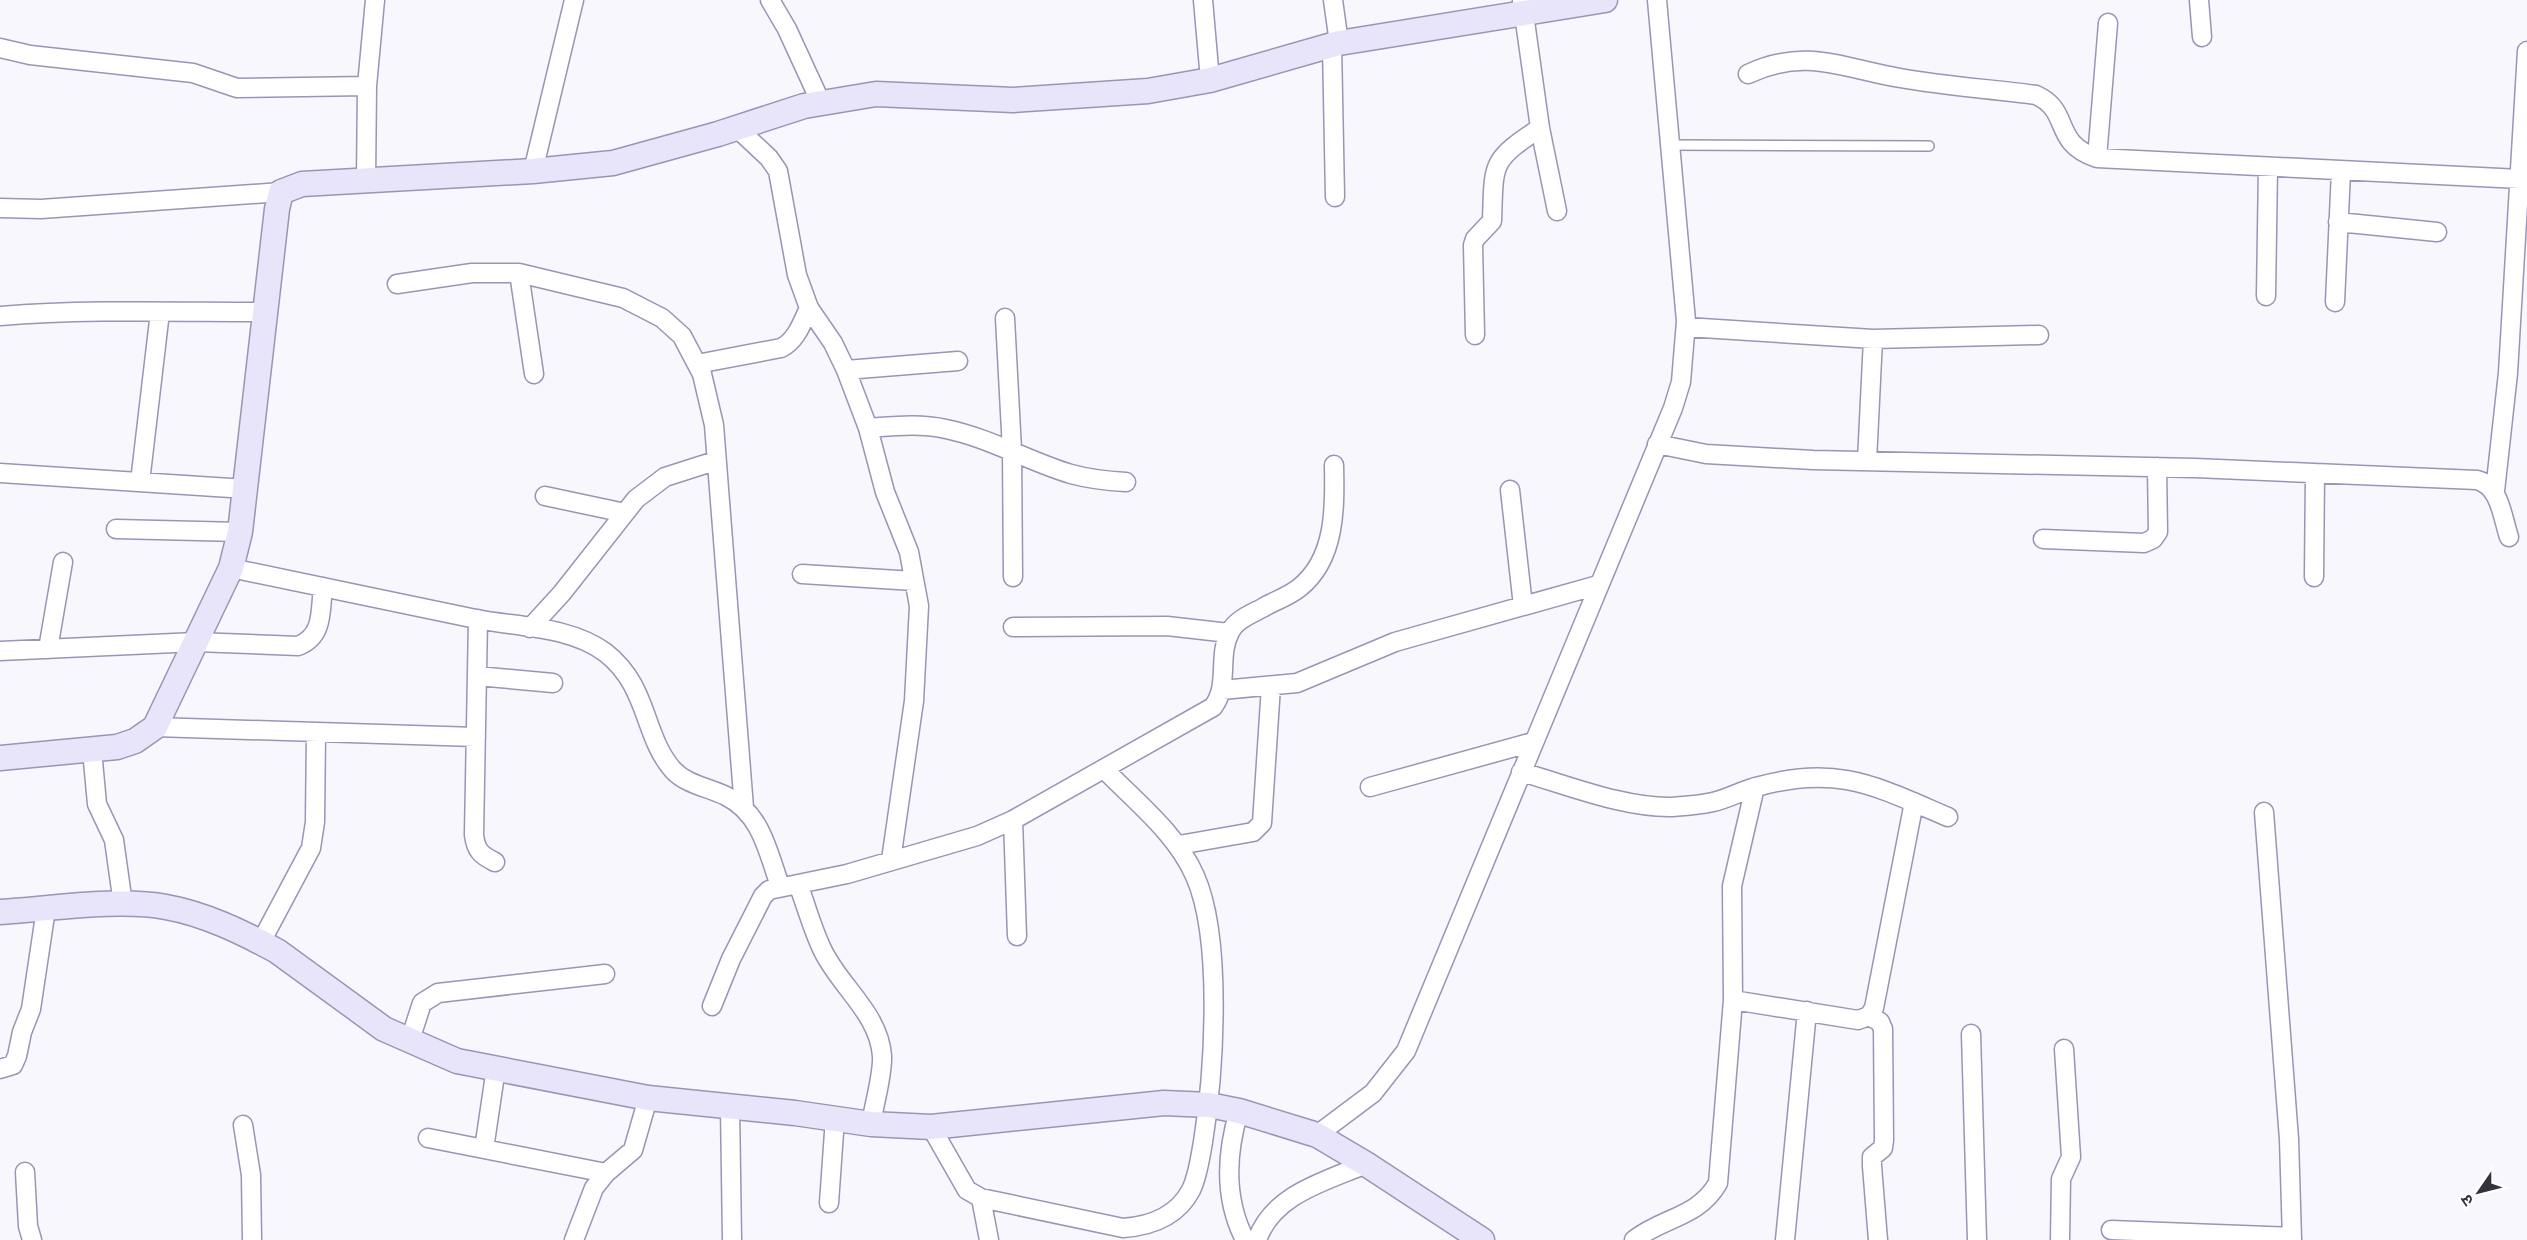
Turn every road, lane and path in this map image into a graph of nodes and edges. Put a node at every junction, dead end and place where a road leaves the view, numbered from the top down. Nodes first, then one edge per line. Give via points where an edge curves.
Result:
1 (375, 0) edge
2 (573, 0) edge
3 (770, 0) edge
4 (1203, 0) edge
5 (1333, 0) edge
6 (1605, 0) edge
7 (1658, 0) edge
8 (2199, 0) edge
9 (1523, 7) edge
10 (2108, 23) dead end
11 (2202, 37) dead end
12 (1336, 44) junction
13 (0, 48) edge
14 (2527, 51) edge
15 (1748, 74) dead end
16 (1210, 80) junction
17 (367, 86) junction
18 (821, 103) junction
19 (2525, 120) edge
20 (737, 128) junction
21 (1540, 128) junction
22 (1671, 145) junction
23 (1929, 146) dead end
24 (2097, 158) junction
25 (2268, 167) junction
26 (533, 171) junction
27 (2341, 171) junction
28 (2520, 179) junction
29 (366, 180) junction
30 (281, 192) junction
31 (1335, 197) dead end
32 (0, 208) edge
33 (1557, 211) dead end
34 (2338, 222) junction
35 (2437, 232) dead end
36 (2521, 261) edge
37 (519, 273) junction
38 (397, 284) dead end
39 (2266, 296) dead end
40 (2335, 302) dead end
41 (809, 308) junction
42 (160, 312) junction
43 (265, 312) junction
44 (0, 316) edge
45 (1005, 318) dead end
46 (1686, 327) junction
47 (1474, 334) dead end
48 (2039, 335) dead end
49 (2519, 335) edge
50 (1873, 339) junction
51 (958, 361) dead end
52 (697, 364) junction
53 (846, 370) junction
54 (534, 374) dead end
55 (868, 428) junction
56 (1657, 444) junction
57 (1012, 450) junction
58 (715, 461) junction
59 (1868, 461) junction
60 (1334, 465) dead end
61 (2157, 467) junction
62 (0, 472) edge
63 (2315, 473) junction
64 (140, 482) junction
65 (1125, 482) dead end
66 (246, 489) junction
67 (1510, 490) dead end
68 (2494, 491) junction
69 (545, 496) dead end
70 (625, 513) junction
71 (116, 529) dead end
72 (240, 532) junction
73 (2509, 537) dead end
74 (2043, 539) dead end
75 (63, 562) dead end
76 (231, 568) junction
77 (802, 574) dead end
78 (2314, 577) dead end
79 (1013, 578) dead end
80 (914, 581) junction
81 (1599, 585) junction
82 (323, 587) junction
83 (1523, 606) junction
84 (478, 619) junction
85 (1012, 627) dead end
86 (530, 628) junction
87 (1229, 633) junction
88 (196, 642) junction
89 (48, 649) junction
90 (0, 651) edge
91 (477, 676) junction
92 (553, 683) dead end
93 (1271, 686) junction
94 (1221, 690) junction
95 (155, 727) junction
96 (315, 732) junction
97 (476, 737) junction
98 (1533, 742) junction
99 (92, 750) junction
100 (0, 758) edge
101 (1104, 769) junction
102 (1521, 772) junction
103 (1370, 787) dead end
104 (1755, 787) junction
105 (1914, 802) junction
106 (744, 808) junction
107 (2264, 812) dead end
108 (1948, 816) dead end
109 (1013, 820) junction
110 (1179, 845) junction
111 (891, 861) junction
112 (495, 862) dead end
113 (789, 885) junction
114 (123, 904) junction
115 (46, 909) junction
116 (0, 912) edge
117 (1017, 936) dead end
118 (261, 942) junction
119 (605, 974) dead end
120 (1733, 1000) junction
121 (712, 1006) dead end
122 (1807, 1011) junction
123 (1869, 1016) junction
124 (1971, 1034) dead end
125 (410, 1040) junction
126 (2064, 1049) dead end
127 (496, 1068) junction
128 (0, 1069) edge
129 (648, 1098) junction
130 (1209, 1105) junction
131 (730, 1107) junction
132 (1239, 1111) junction
133 (835, 1118) junction
134 (871, 1124) junction
135 (243, 1125) dead end
136 (932, 1127) junction
137 (1317, 1135) junction
138 (428, 1138) dead end
139 (484, 1149) junction
140 (1366, 1164) junction
141 (25, 1172) dead end
142 (606, 1173) junction
143 (981, 1198) junction
144 (829, 1203) dead end
145 (2111, 1230) dead end
146 (2292, 1239) edge
147 (32, 1240) edge
148 (252, 1240) edge
149 (573, 1240) edge
150 (732, 1240) edge
151 (988, 1240) edge
152 (1245, 1240) edge
153 (1257, 1240) edge
154 (1482, 1240) edge
155 (1634, 1240) edge
156 (1785, 1240) edge
157 (1878, 1240) edge
158 (1977, 1240) edge
159 (2060, 1240) edge

1 - 17 street
2 - 26 street
3 - 18 street
4 - 16 street
5 - 12 street
6 - 9 street
7 - 22 street
8 - 11 street
9 - 12 street
9 - 21 street
10 - 24 street
12 - 16 street
12 - 31 street
13 - 17 street via 30,55 193,73 237,88
14 - 19 street
15 - 24 street via 1769,64 1813,59 1900,78 2036,95 2048,100 2055,109 2069,142 2082,153
16 - 18 street via 1094,97 1013,100 876,94
17 - 29 street
18 - 20 street
19 - 28 street
20 - 26 street via 612,163
20 - 41 street via 778,171 797,275
21 - 33 street
21 - 47 street via 1510,148 1494,174 1492,220 1473,245
22 - 23 lane
22 - 46 street
24 - 25 street
25 - 27 street
25 - 39 street
26 - 29 street
27 - 28 street
27 - 34 street
28 - 36 street
29 - 30 street via 302,184
30 - 32 street via 41,209
30 - 43 street
34 - 35 street
34 - 40 street
36 - 49 street
37 - 38 street via 472,273
37 - 52 street via 633,303 662,318 682,336
37 - 54 street
41 - 52 street via 788,345
41 - 53 street
42 - 43 street
42 - 44 street via 78,311
42 - 64 street
43 - 66 street
45 - 57 street
46 - 50 street
46 - 56 street via 1681,382
48 - 50 street
49 - 68 street
50 - 59 street
51 - 53 street
52 - 58 street via 714,425
53 - 55 street
55 - 57 street via 914,424 948,429
55 - 80 street via 885,492 909,552
56 - 59 street via 1706,454
56 - 81 street
57 - 65 street via 1069,473
57 - 79 street
58 - 70 street via 665,477 636,498
58 - 106 street
59 - 61 street
60 - 87 street via 1335,514 1325,550 1313,574 1298,589 1236,622
61 - 63 street
61 - 74 street via 2158,532 2153,540 2144,543
62 - 64 street
63 - 68 street via 2477,480 2487,482
63 - 78 street
64 - 66 street
66 - 72 street
67 - 83 street
68 - 73 street
69 - 70 street
70 - 86 street
71 - 72 street
72 - 76 street
75 - 89 street
76 - 82 street
76 - 88 street
77 - 80 street
80 - 111 street via 919,606 914,700
81 - 83 street
81 - 98 street
82 - 84 street
82 - 88 street via 317,632 310,641 298,646
83 - 93 street via 1395,642 1296,683
84 - 86 street
84 - 91 street
85 - 87 street via 1167,626
86 - 106 street via 573,635 605,653 626,673 639,694 663,756 674,771
87 - 94 street
88 - 89 street
88 - 95 street
89 - 90 street
91 - 92 street
91 - 97 street
93 - 94 street
93 - 110 street via 1262,823 1253,832
94 - 101 street via 1213,707
95 - 96 street
95 - 99 street via 135,741
96 - 97 street
96 - 118 street via 315,822 311,848
97 - 112 street via 476,849
98 - 102 street
98 - 103 street
99 - 100 street
99 - 114 street via 97,804 114,840
101 - 109 street
101 - 110 street
102 - 104 street via 1637,805 1671,807 1712,802
102 - 137 street via 1406,1051 1373,1093
104 - 105 street via 1800,777 1833,776 1871,784
104 - 120 street via 1732,886
105 - 108 street
105 - 123 street via 1874,1008
106 - 113 street via 757,822
107 - 146 street via 2289,1139
109 - 111 street via 977,836
109 - 117 street
110 - 130 street via 1196,877 1208,925 1213,1001
111 - 113 street
113 - 121 street via 769,890 763,896
113 - 134 street via 822,949 868,1014 879,1040 882,1058
114 - 115 street
114 - 118 street via 166,907 227,925
115 - 116 street
115 - 128 street via 31,1009 13,1065
118 - 125 street via 384,1029
119 - 125 street via 438,993 422,1003
120 - 122 street
120 - 155 street via 1718,1183 1692,1211 1665,1221
122 - 123 street via 1858,1020
122 - 156 street
123 - 157 street via 1880,1022 1883,1029 1884,1140 1883,1148 1872,1157
124 - 158 street
125 - 127 street via 457,1061
126 - 159 street via 2071,1157 2061,1179
127 - 129 street
127 - 139 street
129 - 131 street
129 - 142 street via 633,1150
130 - 132 street
130 - 136 street via 1104,1107
130 - 143 street via 1190,1191 1178,1208 1163,1219 1142,1227 1123,1228
131 - 133 street
131 - 150 street
132 - 137 street
132 - 152 street via 1231,1143 1229,1183
133 - 134 street
133 - 144 street
134 - 136 street
135 - 148 street via 251,1175
136 - 143 street via 967,1190
137 - 140 street
138 - 139 street
139 - 142 street
140 - 153 street via 1291,1196 1271,1214
140 - 154 street
141 - 147 street
142 - 149 street via 594,1188
143 - 151 street
145 - 146 street

